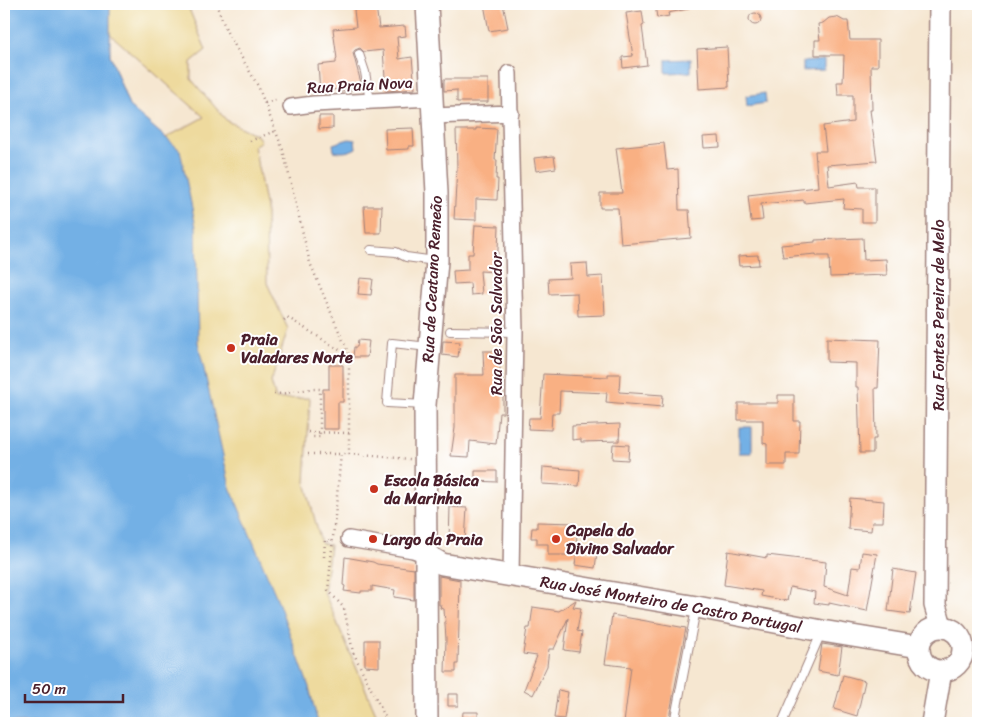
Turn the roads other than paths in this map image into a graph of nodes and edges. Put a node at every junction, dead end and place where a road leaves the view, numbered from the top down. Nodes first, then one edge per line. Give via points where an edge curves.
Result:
1 (427, 4) edge
2 (940, 4) edge
3 (359, 54) dead end
4 (509, 73) dead end
5 (370, 102) junction
6 (287, 103) road end
7 (432, 107) junction
8 (511, 113) junction
9 (371, 250) dead end
10 (437, 261) junction
11 (450, 331) dead end
12 (515, 332) junction
13 (429, 347) junction
14 (425, 405) junction
15 (349, 539) dead end
16 (427, 555) junction
17 (511, 576) junction
18 (697, 606) junction
19 (941, 626) junction
20 (822, 631) junction
21 (919, 647) junction
22 (971, 653) edge
23 (941, 671) junction
24 (427, 723) edge
25 (674, 723) edge
26 (782, 723) edge
27 (932, 723) edge

1 - 7 main road, Rua de Ceatano Remeão
2 - 19 main road, Rua Fontes Pereira de Melo via 935,605
3 - 5 lane via 366,72
4 - 8 street, Rua de São Salvador
5 - 6 street, Rua Praia Nova
5 - 7 street, Rua Praia Nova
7 - 8 street, Rua Praia Nova
7 - 10 main road, Rua de Ceatano Remeão
8 - 12 street, Rua de São Salvador
9 - 10 lane
10 - 13 main road, Rua de Ceatano Remeão
11 - 12 lane
12 - 17 street, Rua de São Salvador
13 - 14 main road, Rua de Ceatano Remeão
13 - 14 lane via 392,343 387,403
14 - 16 main road, Rua de Ceatano Remeão
15 - 16 street
16 - 17 main road, Rua José Monteiro de Castro Portugal via 442,564
16 - 24 main road, Rua de Ceatano Remeão
17 - 18 main road, Rua José Monteiro de Castro Portugal
18 - 20 main road, Rua José Monteiro de Castro Portugal
18 - 25 lane
19 - 21 main road via 928,630
19 - 22 main road via 955,632
20 - 21 main road, Rua José Monteiro de Castro Portugal
20 - 26 lane
21 - 23 main road via 922,661
22 - 23 main road
23 - 27 main road

